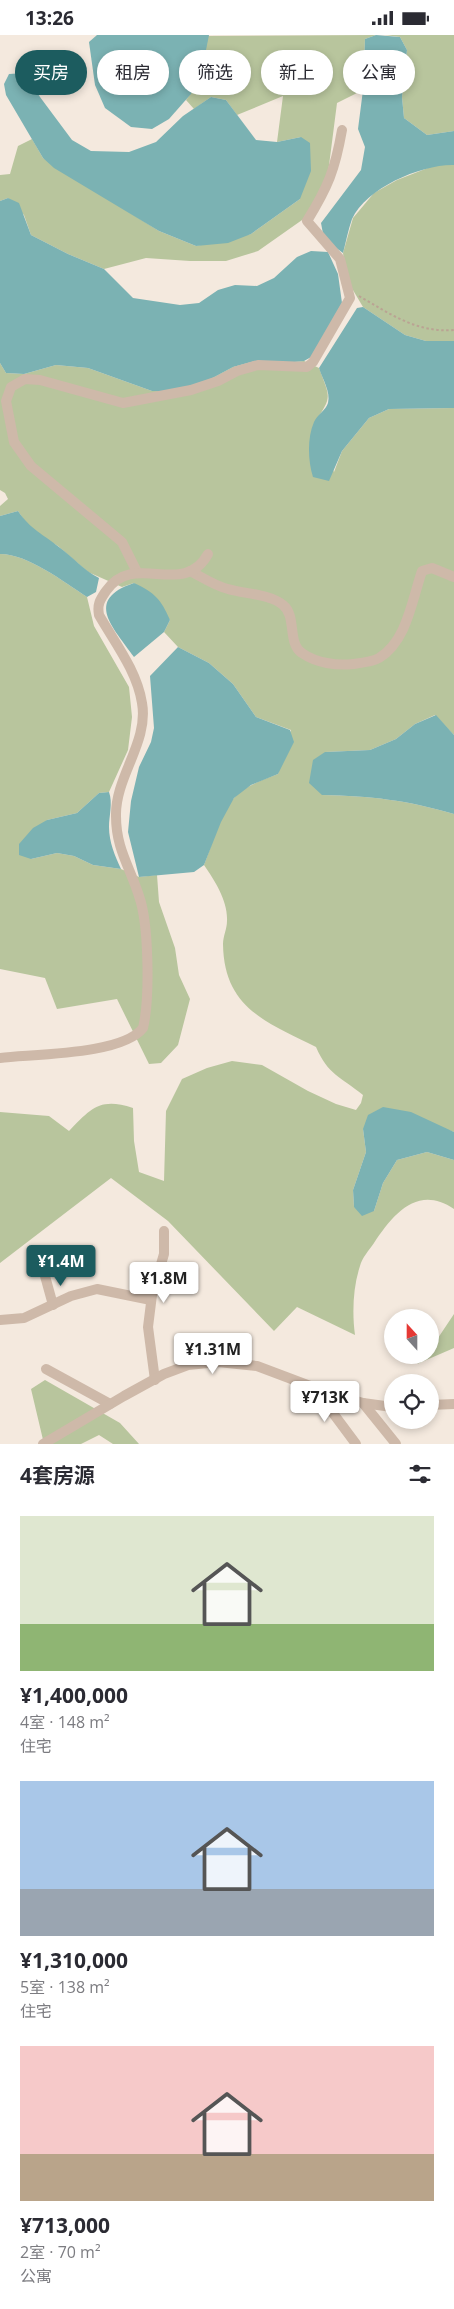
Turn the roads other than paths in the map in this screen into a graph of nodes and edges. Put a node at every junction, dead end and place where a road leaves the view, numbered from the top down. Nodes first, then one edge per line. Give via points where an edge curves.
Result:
1 (342, 130) dead end
2 (208, 554) dead end
3 (190, 571) junction
4 (137, 572) junction
5 (454, 577) edge
6 (0, 1058) edge
7 (164, 1231) dead end
8 (45, 1276) dead end
9 (151, 1300) junction
10 (53, 1305) junction
11 (0, 1320) edge
12 (46, 1369) dead end
13 (154, 1380) junction
14 (318, 1390) junction
15 (364, 1403) junction
16 (110, 1404) junction
17 (454, 1404) edge
18 (439, 1405) edge
19 (384, 1406) edge
20 (43, 1444) edge
21 (356, 1444) edge
22 (396, 1444) edge

1 - 4 street via 328,185 307,221 340,259 349,290 349,303 307,367 258,365 191,390 123,403 40,380 25,379 11,387 6,401 14,442 31,466 122,542
2 - 3 street via 202,567
3 - 4 street via 164,576
3 - 5 street via 226,589 276,600 284,605 301,653 340,666 378,659 390,650 400,638 422,571 432,568
4 - 6 street via 127,574 110,585 97,604 99,615 135,677 142,703 144,723 119,792 116,816 120,850 140,898 147,935 143,1028 132,1038 85,1051
7 - 9 street via 164,1254
8 - 10 street
9 - 10 street via 97,1289
9 - 13 street via 148,1327
10 - 11 street via 24,1318
12 - 16 street
13 - 14 street via 188,1365 218,1362 257,1366
13 - 16 street
14 - 15 street
14 - 21 street
15 - 19 street
15 - 22 street
16 - 20 street
17 - 18 street

